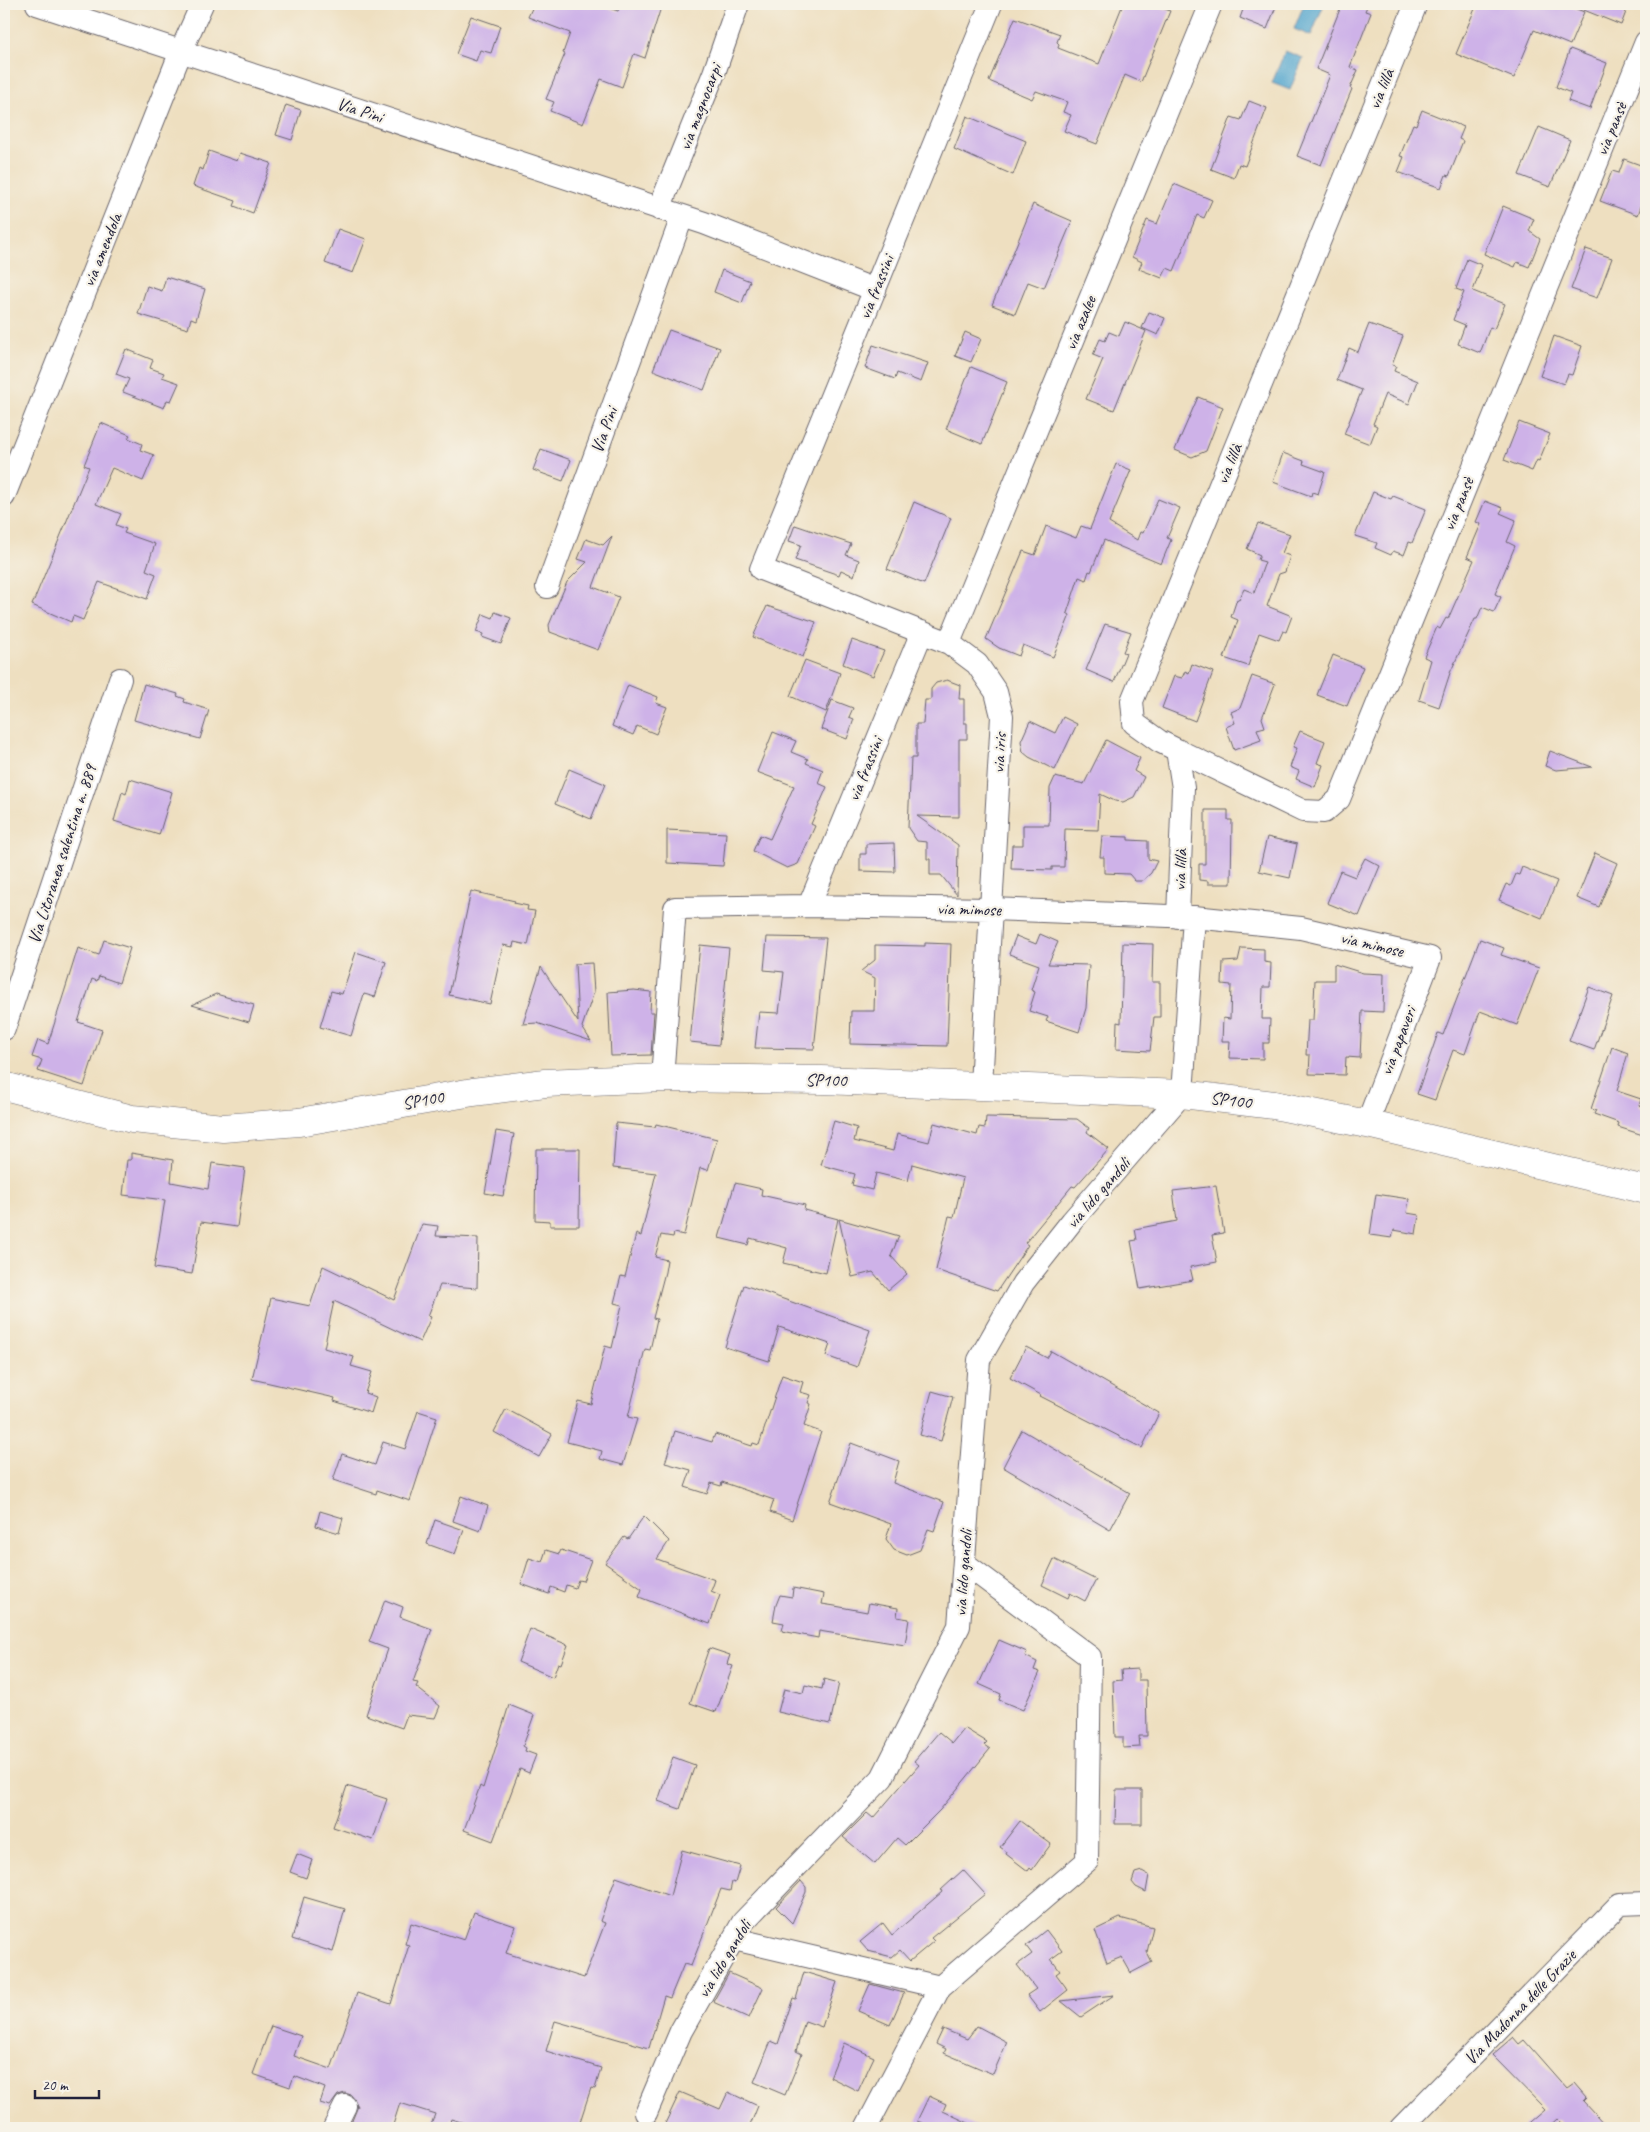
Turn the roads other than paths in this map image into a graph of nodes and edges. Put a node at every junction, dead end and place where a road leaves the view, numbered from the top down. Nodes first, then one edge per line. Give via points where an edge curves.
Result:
1 (202, 4) edge
2 (738, 4) edge
3 (991, 4) edge
4 (1211, 4) edge
5 (1416, 4) edge
6 (52, 6) edge
7 (1646, 42) edge
8 (181, 51) junction
9 (659, 209) junction
10 (682, 216) junction
11 (875, 290) junction
12 (4, 496) edge
13 (761, 569) joint
14 (547, 587) dead end
15 (922, 632) junction
16 (949, 643) junction
17 (120, 679) dead end
18 (1177, 750) junction
19 (809, 906) junction
20 (990, 909) junction
21 (1186, 917) junction
22 (1430, 958) joint
23 (4, 1029) edge
24 (662, 1078) junction
25 (981, 1085) junction
26 (4, 1086) edge
27 (1182, 1094) junction
28 (1367, 1124) junction
29 (1646, 1190) edge
30 (964, 1563) junction
31 (1646, 1903) edge
32 (734, 1939) junction
33 (940, 1987) junction
34 (345, 2106) dead end
35 (646, 2113) dead end
36 (334, 2128) edge
37 (866, 2128) edge
38 (1401, 2128) edge

1 - 8 street, via amendola
2 - 9 street, via magnocarpi
3 - 11 street, via frassini
4 - 16 street, via azalee
5 - 18 street, via lillà via 1132,701 1134,723
6 - 8 street, Via Pini
7 - 18 street, via pansè via 1338,799 1324,812 1303,811
8 - 9 street, Via Pini
8 - 12 street, via amendola
9 - 10 street, Via Pini
10 - 11 street, Via Pini
10 - 14 street, Via Pini
11 - 13 street, via frassini
13 - 15 street, via iris
15 - 16 street, via iris
15 - 19 street, via frassini
16 - 20 street, via iris via 977,664 996,692 1002,716
17 - 23 street, Via Litoranea salentina n. 889
18 - 21 street, via lillà via 1183,788
19 - 20 street, via mimose
19 - 24 street, via mimose via 675,908
20 - 21 street, via mimose
20 - 25 street, via iris
21 - 22 street, via mimose via 1301,928
21 - 27 street, via lillà
22 - 28 street, via papaveri
24 - 25 main road, SP100 / SP100
24 - 26 main road, SP100 / SP100 via 536,1084 299,1122 223,1128 132,1119
25 - 27 main road, SP100 / SP100
27 - 28 main road, SP100 / SP100 via 1274,1105
27 - 30 street, via lido gandoli via 1023,1282 979,1360
28 - 29 main road, SP100 / SP100
30 - 32 street, via lido gandoli via 959,1626 882,1778 743,1922
30 - 33 street via 1090,1657 1087,1860
31 - 38 street, Via Madonna delle Grazie via 1620,1904
32 - 33 street
32 - 35 street, via lido gandoli via 681,2031
33 - 37 street
34 - 36 street

